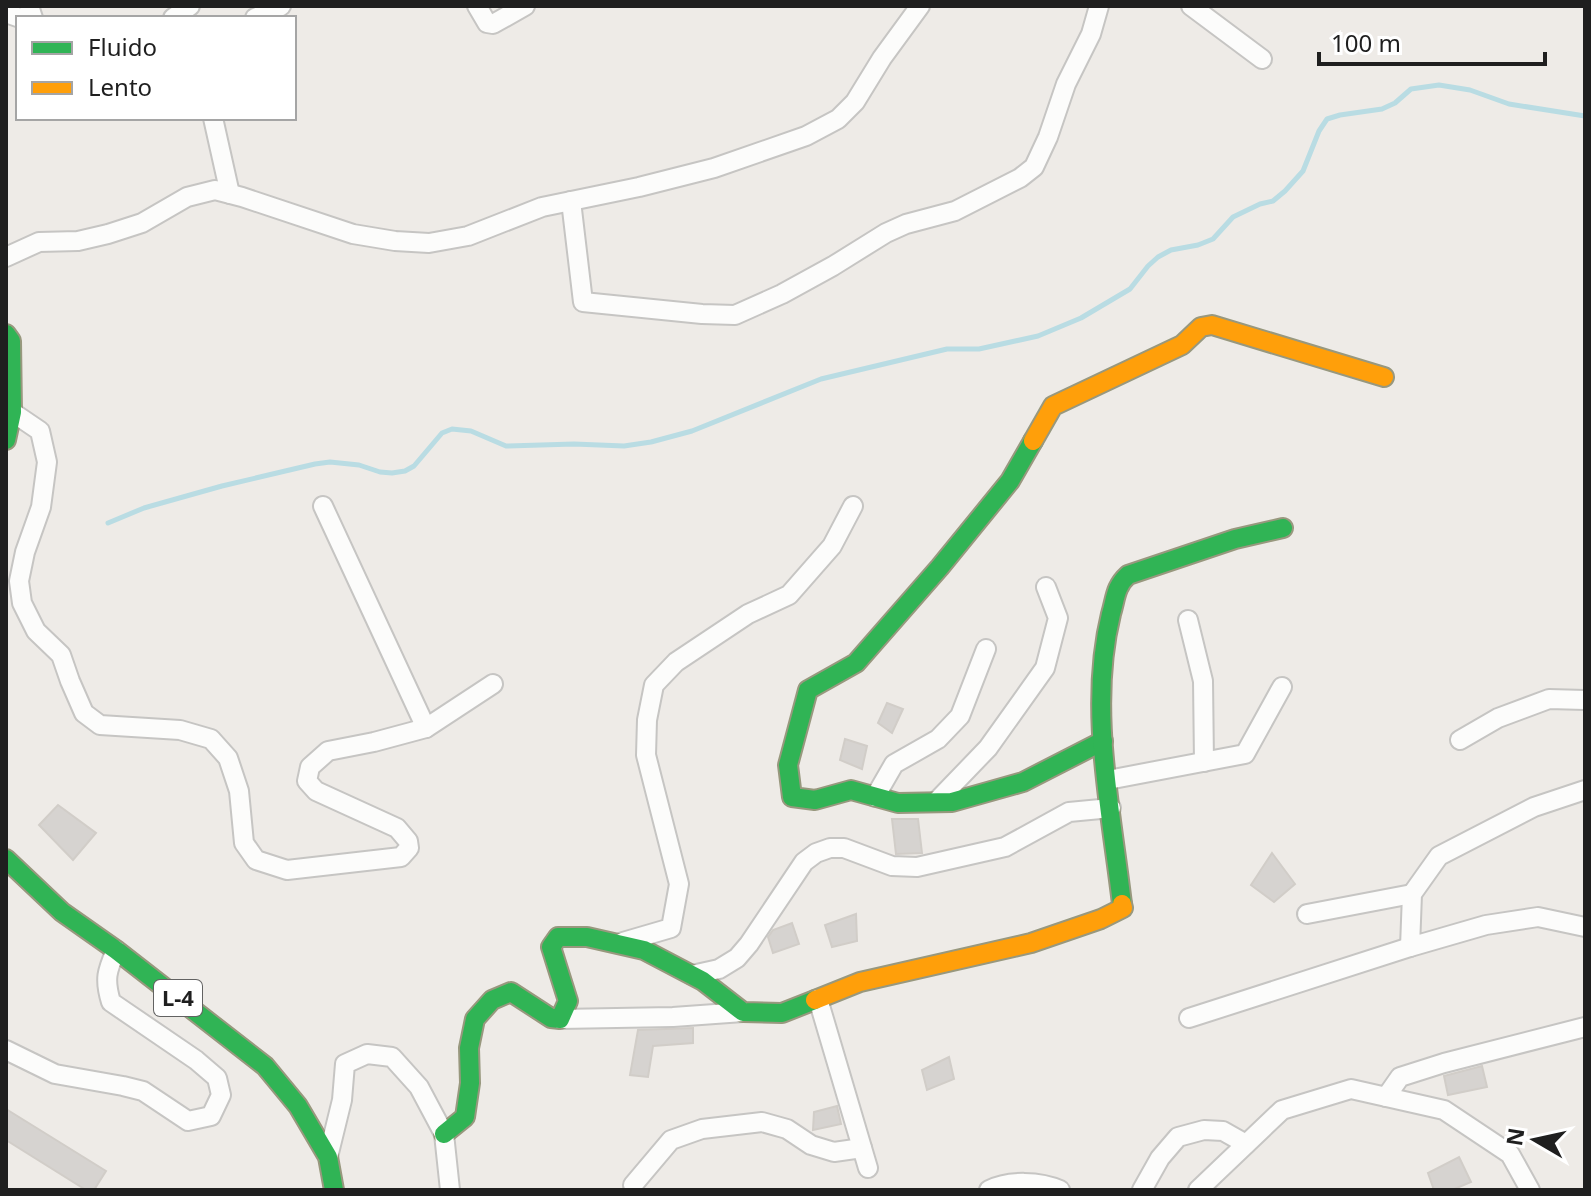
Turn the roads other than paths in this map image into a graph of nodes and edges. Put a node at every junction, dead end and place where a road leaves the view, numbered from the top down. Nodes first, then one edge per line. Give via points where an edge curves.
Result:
1 (281, 6) edge
2 (477, 6) edge
3 (525, 6) edge
4 (920, 6) edge
5 (1099, 6) edge
6 (1191, 6) edge
7 (259, 16) edge
8 (1262, 59) dead end
9 (213, 120) edge
10 (230, 194) junction
11 (571, 201) junction
12 (6, 257) edge
13 (6, 334) edge
14 (1384, 377) dead end
15 (12, 412) junction
16 (6, 440) edge
17 (323, 506) dead end
18 (853, 506) dead end
19 (1283, 528) dead end
20 (1046, 587) dead end
21 (1188, 620) dead end
22 (986, 649) dead end
23 (493, 684) dead end
24 (1282, 687) dead end
25 (1585, 700) edge
26 (426, 728) junction
27 (1460, 740) dead end
28 (1103, 741) junction
29 (1204, 762) junction
30 (1108, 780) junction
31 (1585, 790) edge
32 (875, 797) junction
33 (936, 802) junction
34 (1111, 808) junction
35 (6, 859) edge
36 (1412, 894) junction
37 (1307, 914) dead end
38 (1585, 927) edge
39 (616, 943) junction
40 (1410, 947) junction
41 (116, 950) junction
42 (692, 975) junction
43 (818, 999) junction
44 (743, 1012) junction
45 (1189, 1018) dead end
46 (560, 1019) junction
47 (1585, 1027) edge
48 (6, 1050) edge
49 (1386, 1097) junction
50 (444, 1134) junction
51 (1246, 1144) junction
52 (862, 1148) junction
53 (328, 1157) junction
54 (868, 1168) dead end
55 (633, 1185) dead end
56 (334, 1190) edge
57 (450, 1190) edge
58 (989, 1190) edge
59 (1060, 1190) edge
60 (1142, 1190) edge
61 (1198, 1190) edge
62 (1530, 1190) edge

1 - 7 street
2 - 3 street via 493,24
4 - 11 street via 838,119 806,136 714,168
5 - 11 street via 1034,167 955,211 886,233 735,315 583,302
6 - 8 street
9 - 10 street
10 - 11 street via 353,234 429,243 468,236
10 - 12 street via 215,190 187,197 142,223 78,241 39,242
13 - 15 street via 11,341
14 - 32 street via 1212,325 1201,327 1182,345 1053,406 1010,481 898,615 856,663 808,690 788,765 792,797 815,800 851,790
15 - 16 street
15 - 26 street via 40,431 47,462 41,507 19,581 22,603 36,631 61,655 84,713 100,725 180,730 211,739 228,758 239,791 244,843 256,860 287,870 401,857 409,848 397,828 316,791 307,781 310,767 328,751
17 - 26 street
18 - 39 street via 832,546 789,595 748,614 676,662 654,685 646,755 679,884 671,928
19 - 28 street via 1235,539 1128,575 1119,583 1101,680
20 - 33 street via 1058,618 1045,668 988,748
21 - 29 street via 1203,681
22 - 32 street via 960,716 938,739 894,764
23 - 26 street
24 - 29 street via 1245,754
25 - 27 street via 1549,699 1498,718
28 - 30 street
28 - 33 street via 1023,782
29 - 30 street
30 - 34 street
31 - 36 street via 1534,807 1439,856
32 - 33 street via 898,803
34 - 42 street via 1069,812 1005,847 917,867 892,866 844,848 816,853 804,862 737,958
34 - 43 street via 1123,908 1031,943 860,982
35 - 41 street, L-4 via 62,912
36 - 37 street
36 - 40 street
38 - 40 street via 1538,917 1486,925
39 - 42 street via 644,950
39 - 46 street via 558,937 551,947 568,1001
40 - 45 street
41 - 48 street via 107,970 111,1002 217,1078 221,1095 211,1116 188,1121 143,1091 55,1074
41 - 53 street, L-4 via 265,1066 298,1106
42 - 44 street
43 - 44 street via 782,1013
43 - 52 street
44 - 46 street
46 - 50 street via 511,992 492,1000 475,1019 465,1117
47 - 49 street via 1400,1077
49 - 51 street via 1351,1089 1282,1110
49 - 62 street via 1444,1110 1510,1154
50 - 53 street via 419,1087 392,1057 367,1054 345,1064
50 - 57 street
51 - 60 street via 1223,1131 1178,1137
51 - 61 street
52 - 54 street
52 - 55 street via 834,1152 762,1122 702,1129 671,1140
53 - 56 street, L-4
58 - 59 street via 1026,1182

